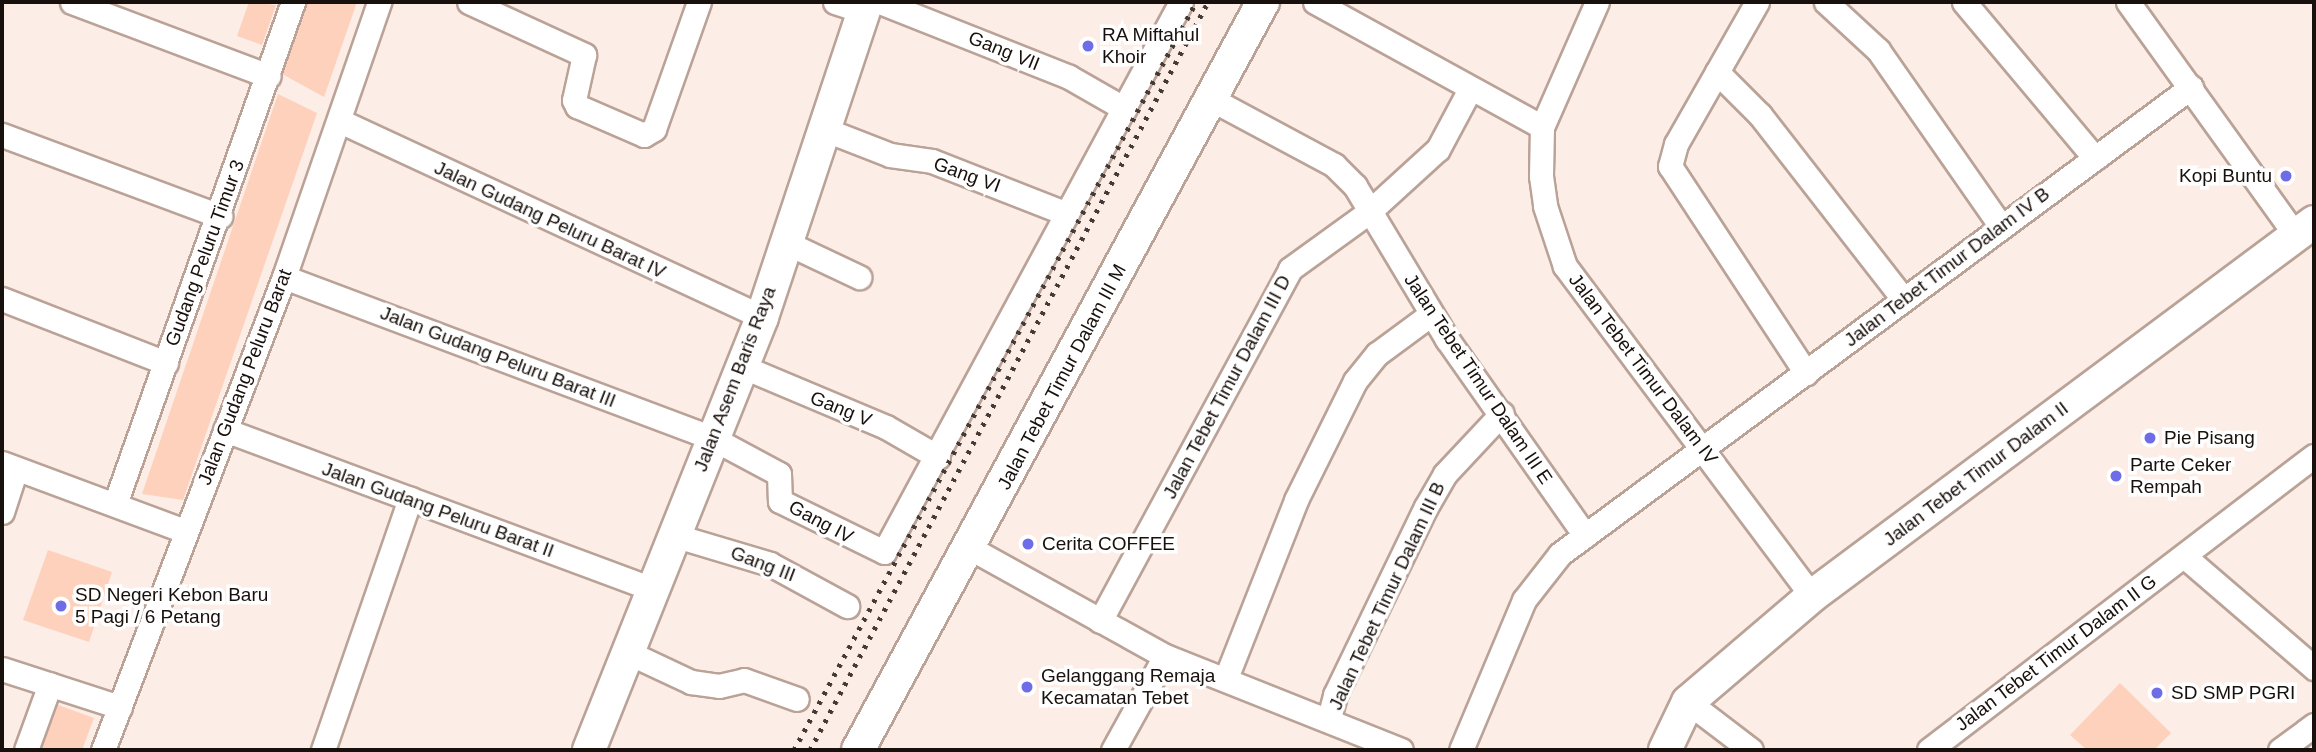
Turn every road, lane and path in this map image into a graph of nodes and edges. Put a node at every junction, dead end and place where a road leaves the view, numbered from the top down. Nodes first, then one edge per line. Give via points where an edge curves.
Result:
1 (72, 2) edge
2 (293, 2) edge
3 (379, 2) edge
4 (469, 2) edge
5 (699, 2) edge
6 (1181, 2) edge
7 (1263, 2) edge
8 (1315, 2) edge
9 (1757, 2) edge
10 (1826, 2) edge
11 (1964, 2) edge
12 (2128, 2) edge
13 (1593, 3) edge
14 (861, 4) edge
15 (1717, 72) junction
16 (269, 76) junction
17 (2192, 87) junction
18 (1470, 89) junction
19 (1211, 99) junction
20 (1125, 109) junction
21 (340, 121) junction
22 (1542, 127) junction
23 (826, 130) junction
24 (2, 135) edge
25 (2095, 158) junction
26 (1370, 211) junction
27 (1067, 214) junction
28 (220, 216) junction
29 (2001, 226) junction
30 (2305, 229) edge
31 (787, 243) junction
32 (859, 276) dead end
33 (284, 277) junction
34 (2, 299) edge
35 (1903, 299) junction
36 (1431, 314) junction
37 (762, 317) junction
38 (166, 363) junction
39 (741, 366) junction
40 (1806, 373) junction
41 (1502, 413) junction
42 (225, 430) junction
43 (712, 438) junction
44 (1704, 449) junction
45 (2314, 456) edge
46 (938, 457) junction
47 (9, 466) edge
48 (410, 499) junction
49 (115, 504) junction
50 (2, 512) edge
51 (185, 531) junction
52 (673, 535) junction
53 (1585, 535) junction
54 (970, 548) junction
55 (2184, 556) junction
56 (652, 589) junction
57 (1812, 596) junction
58 (847, 606) dead end
59 (1100, 621) junction
60 (627, 652) junction
61 (1165, 656) junction
62 (2314, 668) edge
63 (2, 669) edge
64 (1226, 678) junction
65 (50, 684) junction
66 (797, 699) dead end
67 (1688, 702) junction
68 (120, 707) junction
69 (1329, 718) junction
70 (2314, 725) edge
71 (597, 748) edge
72 (26, 750) edge
73 (103, 750) edge
74 (323, 750) edge
75 (858, 750) edge
76 (1113, 750) edge
77 (1401, 750) edge
78 (1461, 750) edge
79 (1665, 750) edge
80 (1751, 750) edge
81 (1928, 750) edge
82 (2280, 750) edge

1 - 16 street
2 - 16 street, Gudang Peluru Timur 3
3 - 21 street, Jalan Gudang Peluru Barat
4 - 5 street via 584,55 574,100 577,106 620,127 649,134
6 - 20 street
7 - 19 street, Jalan Tebet Timur Dalam III M
8 - 18 street
9 - 15 street
10 - 29 street via 1878,50
11 - 25 street
12 - 17 street
13 - 22 street, Jalan Tebet Timur Dalam IV
14 - 20 street, Gang VII via 1069,77
14 - 23 street, Jalan Asem Baris Raya
15 - 35 street via 1760,115
15 - 40 street via 1676,144 1670,166
16 - 28 street, Gudang Peluru Timur 3
17 - 25 street, Jalan Tebet Timur Dalam IV B
17 - 30 street
18 - 22 street
18 - 26 street, Jalan Tebet Timur Dalam III D via 1438,149
19 - 26 street, Jalan Tebet Timur Dalam III E via 1334,165 1355,186
19 - 54 street, Jalan Tebet Timur Dalam III M
20 - 27 street
21 - 33 street, Jalan Gudang Peluru Barat
21 - 37 street, Jalan Gudang Peluru Barat IV
22 - 44 street, Jalan Tebet Timur Dalam IV via 1545,206 1565,266
23 - 27 street, Gang VI via 890,155 932,161
23 - 31 street, Jalan Asem Baris Raya
24 - 28 street
25 - 29 street, Jalan Tebet Timur Dalam IV B
26 - 36 street, Jalan Tebet Timur Dalam III E
26 - 59 street, Jalan Tebet Timur Dalam III D via 1290,269
27 - 46 street
28 - 38 street, Gudang Peluru Timur 3
29 - 35 street, Jalan Tebet Timur Dalam IV B
30 - 57 street, Jalan Tebet Timur Dalam II
31 - 32 street
31 - 37 street, Jalan Asem Baris Raya
33 - 42 street, Jalan Gudang Peluru Barat
33 - 43 street, Jalan Gudang Peluru Barat III
34 - 38 street
35 - 40 street, Jalan Tebet Timur Dalam IV B
36 - 41 street, Jalan Tebet Timur Dalam III E
36 - 64 street via 1377,354 1355,381 1296,500
37 - 39 street, Jalan Asem Baris Raya
38 - 49 street, Gudang Peluru Timur 3
39 - 43 street, Jalan Asem Baris Raya
39 - 46 street, Gang V via 886,427
40 - 44 street, Jalan Tebet Timur Dalam IV B
41 - 53 street, Jalan Tebet Timur Dalam III E
41 - 69 street, Jalan Tebet Timur Dalam III B via 1445,474 1426,507 1335,695
42 - 48 street, Jalan Gudang Peluru Barat II
42 - 51 street, Jalan Gudang Peluru Barat
43 - 46 street, Gang IV via 779,474 780,500 878,552 887,551
43 - 52 street, Jalan Asem Baris Raya
44 - 53 street, Jalan Tebet Timur Dalam IV B
44 - 57 street, Jalan Tebet Timur Dalam IV
45 - 55 street, Jalan Tebet Timur Dalam II G
47 - 49 street
47 - 50 street
48 - 56 street, Jalan Gudang Peluru Barat II
48 - 74 street
49 - 51 street
51 - 68 street, Jalan Gudang Peluru Barat
52 - 56 street, Jalan Asem Baris Raya
52 - 58 street, Gang III via 770,564
53 - 78 street, Jalan Tebet Timur Dalam IV B via 1537,579 1524,600
54 - 59 street
54 - 75 street, Jalan Tebet Timur Dalam III M
55 - 62 street
55 - 81 street, Jalan Tebet Timur Dalam II G
56 - 60 street, Jalan Asem Baris Raya
57 - 67 street, Jalan Tebet Timur Dalam II
59 - 61 street
60 - 66 street via 691,682 719,686 744,680
60 - 71 street, Jalan Asem Baris Raya
61 - 64 street
61 - 76 street
63 - 65 street
64 - 69 street
65 - 68 street
65 - 72 street
67 - 79 street, Jalan Tebet Timur Dalam II
67 - 80 street
68 - 73 street, Jalan Gudang Peluru Barat
69 - 77 street
70 - 82 street

